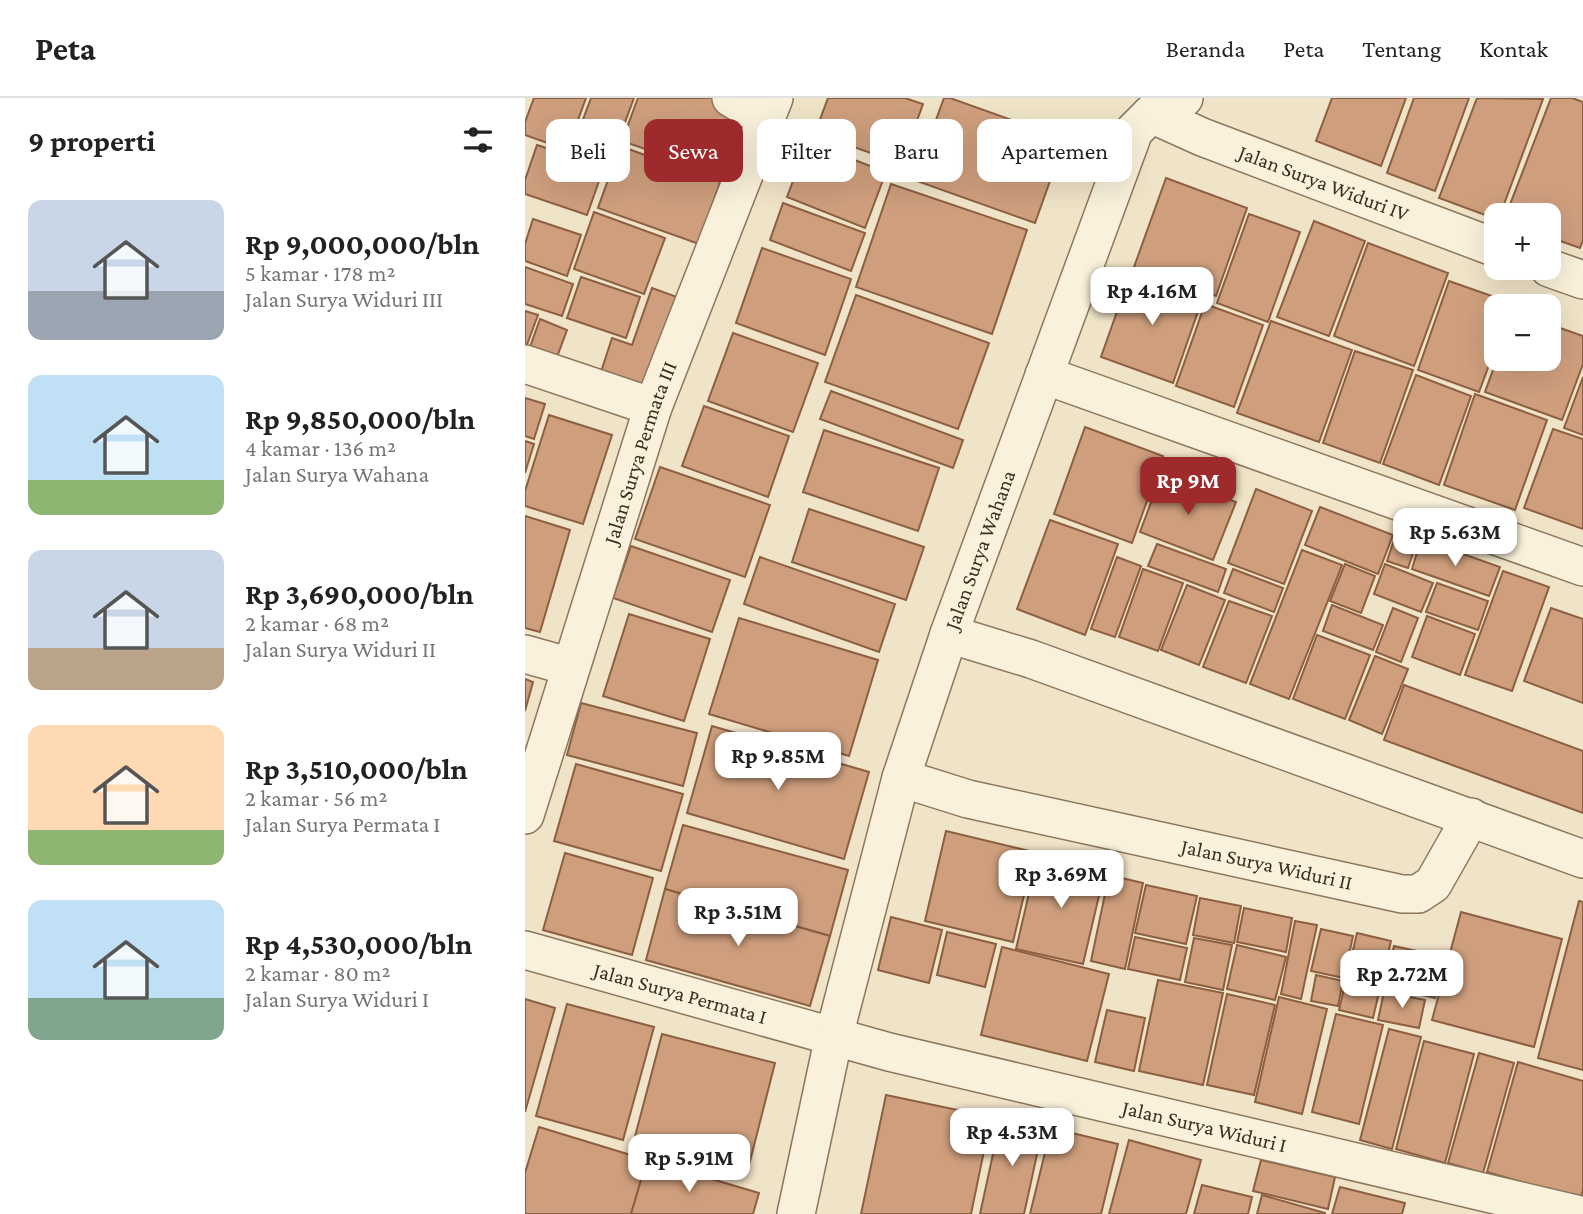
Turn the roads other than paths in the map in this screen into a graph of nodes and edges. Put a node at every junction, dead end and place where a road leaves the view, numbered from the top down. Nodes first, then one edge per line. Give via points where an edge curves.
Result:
1 (731, 98) edge
2 (1184, 98) edge
3 (770, 108) edge
4 (1151, 114) junction
5 (1484, 243) edge
6 (1561, 272) edge
7 (1583, 280) edge
8 (525, 363) edge
9 (1044, 375) junction
10 (653, 407) junction
11 (1583, 566) edge
12 (949, 634) junction
13 (525, 654) edge
14 (571, 667) junction
15 (901, 778) junction
16 (525, 815) edge
17 (1471, 817) junction
18 (1583, 859) edge
19 (525, 950) edge
20 (834, 1036) junction
21 (796, 1214) edge
22 (1576, 1214) edge

1 - 3 street
2 - 4 street, Jalan Surya Wahana
3 - 10 street, Jalan Surya Permata III
4 - 5 street, Jalan Surya Widuri IV
4 - 9 street, Jalan Surya Wahana via 1134,131
6 - 7 street
8 - 10 street
9 - 11 street
9 - 12 street, Jalan Surya Wahana
10 - 14 street, Jalan Surya Permata III
12 - 15 street, Jalan Surya Wahana
12 - 17 street via 1031,659
13 - 14 street
14 - 16 street, Jalan Surya Permata III
15 - 17 street, Jalan Surya Widuri II via 968,799 1402,894 1418,894 1433,884
15 - 20 street, Jalan Surya Wahana
17 - 18 street
19 - 20 street, Jalan Surya Permata I
20 - 21 street, Jalan Surya Wahana
20 - 22 street, Jalan Surya Widuri I

